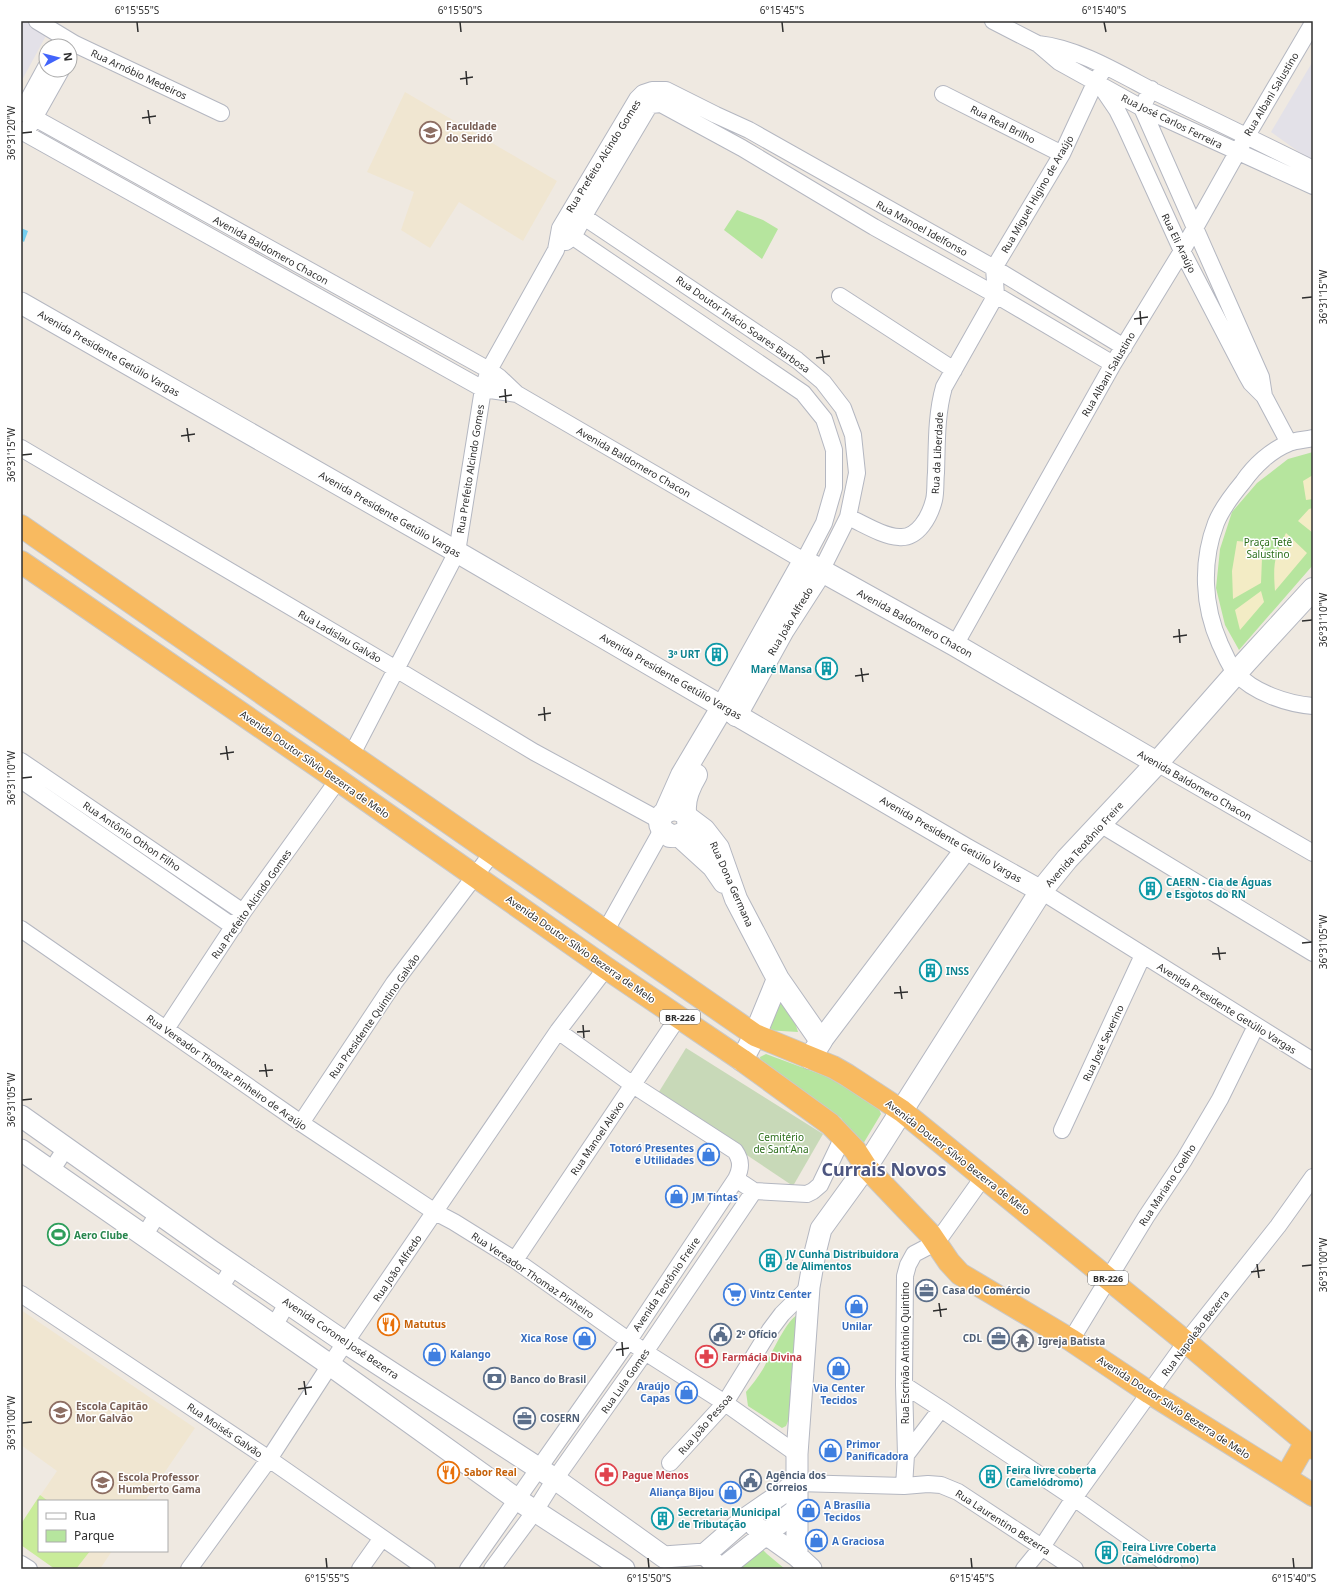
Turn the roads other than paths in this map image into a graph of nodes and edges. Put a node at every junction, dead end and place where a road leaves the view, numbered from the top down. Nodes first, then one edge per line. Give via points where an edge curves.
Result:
1 (37, 21) edge
2 (993, 21) edge
3 (1313, 23) edge
4 (58, 38) edge
5 (1038, 44) junction
6 (78, 50) edge
7 (1105, 67) junction
8 (41, 78) edge
9 (54, 78) edge
10 (1098, 84) junction
11 (1151, 90) junction
12 (944, 94) dead end
13 (1142, 108) junction
14 (221, 113) dead end
15 (25, 114) edge
16 (716, 115) junction
17 (710, 130) junction
18 (22, 135) edge
19 (1246, 136) junction
20 (1237, 152) junction
21 (1062, 154) junction
22 (1313, 168) edge
23 (1313, 186) edge
24 (577, 212) junction
25 (1195, 229) junction
26 (566, 233) junction
27 (1182, 251) junction
28 (995, 281) junction
29 (840, 296) dead end
30 (21, 303) edge
31 (1124, 347) junction
32 (1113, 364) junction
33 (489, 370) junction
34 (954, 370) junction
35 (483, 389) junction
36 (517, 394) junction
37 (1264, 396) junction
38 (1313, 438) edge
39 (1289, 443) junction
40 (21, 448) edge
41 (848, 517) junction
42 (21, 526) edge
43 (457, 552) junction
44 (21, 563) edge
45 (812, 566) junction
46 (1313, 589) edge
47 (955, 645) junction
48 (396, 669) junction
49 (1236, 674) junction
50 (1313, 706) edge
51 (730, 710) junction
52 (352, 754) junction
53 (21, 761) edge
54 (1157, 763) junction
55 (21, 780) edge
56 (338, 780) junction
57 (674, 821) junction
58 (1100, 824) junction
59 (966, 849) junction
60 (493, 852) junction
61 (1313, 853) edge
62 (476, 876) junction
63 (1041, 891) junction
64 (243, 912) junction
65 (234, 927) junction
66 (21, 929) edge
67 (605, 932) junction
68 (1313, 953) edge
69 (1144, 956) junction
70 (606, 968) junction
71 (778, 979) junction
72 (679, 1016) junction
73 (1256, 1026) junction
74 (166, 1029) junction
75 (558, 1031) junction
76 (755, 1035) junction
77 (815, 1050) junction
78 (742, 1060) junction
79 (1313, 1061) edge
80 (633, 1086) junction
81 (902, 1111) junction
82 (21, 1116) edge
83 (301, 1123) junction
84 (1062, 1130) dead end
85 (843, 1137) junction
86 (66, 1148) junction
87 (21, 1150) edge
88 (866, 1167) junction
89 (51, 1171) junction
90 (984, 1176) junction
91 (1313, 1177) edge
92 (736, 1179) junction
93 (754, 1191) junction
94 (159, 1212) junction
95 (435, 1212) junction
96 (144, 1236) junction
97 (937, 1242) junction
98 (210, 1250) junction
99 (515, 1260) junction
100 (234, 1266) junction
101 (197, 1272) junction
102 (673, 1275) junction
103 (1108, 1278) junction
104 (690, 1287) junction
105 (809, 1287) junction
106 (220, 1288) junction
107 (21, 1294) edge
108 (288, 1302) junction
109 (274, 1326) junction
110 (629, 1340) junction
111 (1071, 1340) junction
112 (346, 1342) junction
113 (1186, 1342) junction
114 (645, 1352) junction
115 (330, 1365) junction
116 (904, 1384) junction
117 (1150, 1393) junction
118 (725, 1403) junction
119 (941, 1409) junction
120 (1309, 1445) edge
121 (797, 1454) junction
122 (906, 1455) junction
123 (269, 1459) junction
124 (670, 1463) dead end
125 (537, 1469) junction
126 (1286, 1477) junction
127 (555, 1479) junction
128 (797, 1483) junction
129 (904, 1486) junction
130 (1313, 1495) edge
131 (1074, 1498) junction
132 (526, 1505) junction
133 (796, 1510) junction
134 (745, 1519) junction
135 (766, 1535) junction
136 (636, 1537) junction
137 (382, 1538) junction
138 (1042, 1547) junction
139 (704, 1554) junction
140 (804, 1562) edge
141 (659, 1563) edge
142 (21, 1564) edge
143 (621, 1568) edge
144 (29, 1569) edge
145 (189, 1569) edge
146 (360, 1569) edge
147 (427, 1569) edge
148 (468, 1569) edge
149 (492, 1569) edge
150 (721, 1569) edge
151 (1024, 1569) edge
152 (1075, 1569) edge
153 (1174, 1569) edge

1 - 4 street, Rua Arnóbio Medeiros
2 - 5 street, Rua José Carlos Ferreira
3 - 19 street, Rua Albani Salustino
5 - 7 street, Rua José Carlos Ferreira via 1063,49
5 - 10 street, Rua José Carlos Ferreira via 1059,62
6 - 14 street, Rua Arnóbio Medeiros
7 - 10 street, Rua Miguel Higino de Araújo
7 - 11 street, Rua José Carlos Ferreira
8 - 15 street
9 - 15 street
10 - 13 street, Rua José Carlos Ferreira
10 - 21 street, Rua Miguel Higino de Araújo
10 - 27 street, Rua Eli Araújo via 1117,110
11 - 13 street
11 - 19 street, Rua José Carlos Ferreira
12 - 21 street, Rua Real Brilho
13 - 20 street, Rua José Carlos Ferreira
13 - 25 street, Rua Eli Araújo
15 - 18 street
15 - 33 street, Avenida Baldomero Chacon
16 - 17 street
16 - 24 street, Rua Prefeito Alcindo Gomes via 666,90 643,93 637,99
16 - 28 street, Rua Manoel Idelfonso via 750,130
17 - 24 street, Rua Prefeito Alcindo Gomes via 661,104 651,105
17 - 28 street, Rua Manoel Idelfonso via 874,227
18 - 35 street, Avenida Baldomero Chacon
19 - 20 street, Rua Albani Salustino
19 - 22 street, Rua José Carlos Ferreira
20 - 23 street, Rua José Carlos Ferreira
20 - 25 street, Rua Albani Salustino
21 - 28 street, Rua Miguel Higino de Araújo
24 - 26 street, Rua Prefeito Alcindo Gomes
24 - 41 street, Rua Doutor Inácio Soares Barbosa via 797,360 823,382 843,408 853,435 856,473
25 - 27 street, Rua Albani Salustino
25 - 37 street, Rua Eli Araújo via 1261,377
26 - 33 street, Rua Prefeito Alcindo Gomes
26 - 45 street via 803,393 824,420 834,450 834,488
27 - 31 street, Rua Albani Salustino
27 - 37 street, Rua Eli Araújo via 1251,383
28 - 31 street, Rua Manoel Idelfonso
28 - 32 street, Rua Manoel Idelfonso
28 - 34 street, Rua da Liberdade
29 - 34 street
30 - 43 street, Avenida Presidente Getúlio Vargas
31 - 32 street, Rua Albani Salustino
32 - 47 street, Rua Albani Salustino
33 - 35 street, Rua Prefeito Alcindo Gomes
33 - 36 street, Avenida Baldomero Chacon
34 - 41 street, Rua da Liberdade via 940,399 934,500 919,529 912,535 900,537
35 - 36 street, Avenida Baldomero Chacon
35 - 43 street, Rua Prefeito Alcindo Gomes
36 - 45 street, Avenida Baldomero Chacon
37 - 39 street, Rua Eli Araújo
38 - 39 street
39 - 49 street via 1268,455 1232,495 1216,522 1208,555 1205,591 1212,627
40 - 48 street, Rua Ladislau Galvão
41 - 45 street, Rua Doutor Inácio Soares Barbosa
42 - 52 highway, Avenida Doutor Sílvio Bezerra de Melo / BR-226
43 - 48 street, Rua Prefeito Alcindo Gomes
43 - 51 street, Avenida Presidente Getúlio Vargas
44 - 56 highway, Avenida Doutor Sílvio Bezerra de Melo / BR-226
45 - 47 main road, Avenida Baldomero Chacon
45 - 51 main road, Rua João Alfredo
46 - 49 main road, Avenida Teotônio Freire
47 - 54 main road, Avenida Baldomero Chacon
48 - 52 street, Rua Prefeito Alcindo Gomes
48 - 57 street, Rua Ladislau Galvão via 534,752
49 - 50 street via 1258,690 1280,700
49 - 54 main road, Avenida Teotônio Freire
51 - 57 main road, Rua João Alfredo
51 - 59 street, Avenida Presidente Getúlio Vargas
52 - 60 highway, Avenida Doutor Sílvio Bezerra de Melo / BR-226
53 - 64 street, Rua Antônio Othon Filho
54 - 58 main road, Avenida Teotônio Freire
54 - 61 street, Avenida Baldomero Chacon
55 - 65 street, Rua Antônio Othon Filho
56 - 62 highway, Avenida Doutor Sílvio Bezerra de Melo / BR-226
56 - 64 street, Rua Prefeito Alcindo Gomes
57 - 67 street
57 - 71 main road, Rua Dona Germana via 713,866 736,899
58 - 63 main road, Avenida Teotônio Freire
58 - 68 street
59 - 63 street, Avenida Presidente Getúlio Vargas
59 - 77 street
60 - 62 street, Rua Presidente Quintino Galvão
60 - 67 highway, Avenida Doutor Sílvio Bezerra de Melo / BR-226
62 - 70 highway, Avenida Doutor Sílvio Bezerra de Melo / BR-226
62 - 83 street, Rua Presidente Quintino Galvão via 394,983
63 - 69 street, Avenida Presidente Getúlio Vargas
63 - 81 main road, Avenida Teotônio Freire
64 - 65 street, Rua Prefeito Alcindo Gomes
65 - 74 street, Rua Prefeito Alcindo Gomes
66 - 74 street, Rua Vereador Thomaz Pinheiro de Araújo
67 - 76 highway, Avenida Doutor Sílvio Bezerra de Melo / BR-226
69 - 73 street, Avenida Presidente Getúlio Vargas
69 - 84 street, Rua José Severino
70 - 72 highway, Avenida Doutor Sílvio Bezerra de Melo / BR-226
70 - 75 street, Rua João Alfredo
71 - 76 main road
71 - 77 main road, Rua Dona Germana
72 - 78 highway, Avenida Doutor Sílvio Bezerra de Melo / BR-226
72 - 80 street, Rua Manoel Aleixo
73 - 79 street, Avenida Presidente Getúlio Vargas
73 - 103 street, Rua Mariano Coelho via 1208,1120
74 - 83 street, Rua Vereador Thomaz Pinheiro de Araújo
75 - 80 street
75 - 95 street, Rua João Alfredo
76 - 77 highway, Avenida Doutor Sílvio Bezerra de Melo / BR-226
76 - 78 main road
77 - 81 highway, Avenida Doutor Sílvio Bezerra de Melo / BR-226 via 847,1075
78 - 85 highway, Avenida Doutor Sílvio Bezerra de Melo / BR-226 via 830,1124
80 - 92 street via 735,1151 741,1170
80 - 99 street, Rua Manoel Aleixo
81 - 88 main road, Avenida Teotônio Freire
81 - 90 highway, Avenida Doutor Sílvio Bezerra de Melo / BR-226
82 - 86 street, Avenida Coronel José Bezerra
83 - 95 street, Rua Vereador Thomaz Pinheiro de Araújo
85 - 88 highway, Avenida Doutor Sílvio Bezerra de Melo / BR-226
85 - 93 street via 820,1185 808,1194
86 - 89 street
86 - 94 street, Avenida Coronel José Bezerra
87 - 89 street
88 - 97 highway, Avenida Doutor Sílvio Bezerra de Melo / BR-226
88 - 105 street via 821,1229
89 - 96 street
90 - 97 street
90 - 103 highway, Avenida Doutor Sílvio Bezerra de Melo / BR-226
91 - 113 street, Rua Napoleão Bezerra via 1278,1226
92 - 93 street
92 - 102 street, Avenida Teotônio Freire
93 - 104 street, Rua Lula Gomes
94 - 96 street
94 - 98 street, Avenida Coronel José Bezerra
95 - 99 street, Rua Vereador Thomaz Pinheiro
95 - 112 street, Rua João Alfredo
96 - 101 street
97 - 111 highway, Avenida Doutor Sílvio Bezerra de Melo / BR-226 via 948,1262 960,1274
97 - 116 street, Rua Escrivão Antônio Quintino via 914,1254 905,1276
98 - 100 street, Avenida Coronel José Bezerra
98 - 101 street
99 - 110 street, Rua Vereador Thomaz Pinheiro
100 - 106 street
100 - 108 street, Avenida Coronel José Bezerra
101 - 106 street
102 - 104 street
102 - 110 street, Avenida Teotônio Freire
103 - 111 street, Rua Mariano Coelho
103 - 113 highway, Avenida Doutor Sílvio Bezerra de Melo / BR-226
104 - 114 street, Rua Lula Gomes
105 - 118 street, Rua João Pessoa via 770,1330
105 - 121 street
106 - 109 street
107 - 123 street, Rua Moisés Galvão
108 - 109 street
108 - 112 street, Avenida Coronel José Bezerra
109 - 115 street
110 - 114 street, Rua Vereador Thomaz Pinheiro
110 - 125 street, Avenida Teotônio Freire
111 - 117 highway, Avenida Doutor Sílvio Bezerra de Melo / BR-226
112 - 115 street, Rua João Alfredo
112 - 125 street, Avenida Coronel José Bezerra
113 - 117 street, Rua Napoleão Bezerra
113 - 120 highway, Avenida Doutor Sílvio Bezerra de Melo / BR-226
114 - 118 street, Rua Vereador Thomaz Pinheiro
114 - 127 street, Rua Lula Gomes
115 - 123 street, Rua João Alfredo
115 - 132 street
116 - 119 street
116 - 122 street, Rua Escrivão Antônio Quintino
117 - 126 highway, Avenida Doutor Sílvio Bezerra de Melo / BR-226
117 - 131 street, Rua Napoleão Bezerra
118 - 121 street, Rua Vereador Thomaz Pinheiro
118 - 124 street, Rua João Pessoa
119 - 122 street
119 - 131 street
120 - 126 highway
121 - 128 street
122 - 129 street, Rua Escrivão Antônio Quintino
123 - 137 street, Rua Moisés Galvão
123 - 145 street, Rua João Alfredo
125 - 127 street, Avenida Coronel José Bezerra
125 - 132 street, Rua Lula Gomes
126 - 130 highway, Avenida Doutor Sílvio Bezerra de Melo / BR-226
127 - 132 street, Rua Lula Gomes
127 - 136 street, Avenida Coronel José Bezerra
128 - 129 street, Rua Laurentino Bezerra
128 - 133 street
128 - 134 street
129 - 138 street, Rua Laurentino Bezerra via 941,1485 958,1492
131 - 138 street, Rua Napoleão Bezerra
131 - 153 street
132 - 143 street
132 - 148 street, Rua Lula Gomes
132 - 149 street, Rua Lula Gomes
133 - 135 street
133 - 140 street
134 - 135 street
134 - 139 street
135 - 140 street
135 - 150 street
136 - 141 street, Avenida Coronel José Bezerra
136 - 143 street
137 - 146 street
137 - 147 street, Rua Moisés Galvão
138 - 151 street, Rua Napoleão Bezerra
138 - 152 street, Rua Laurentino Bezerra
139 - 141 street
139 - 150 street
142 - 144 street

